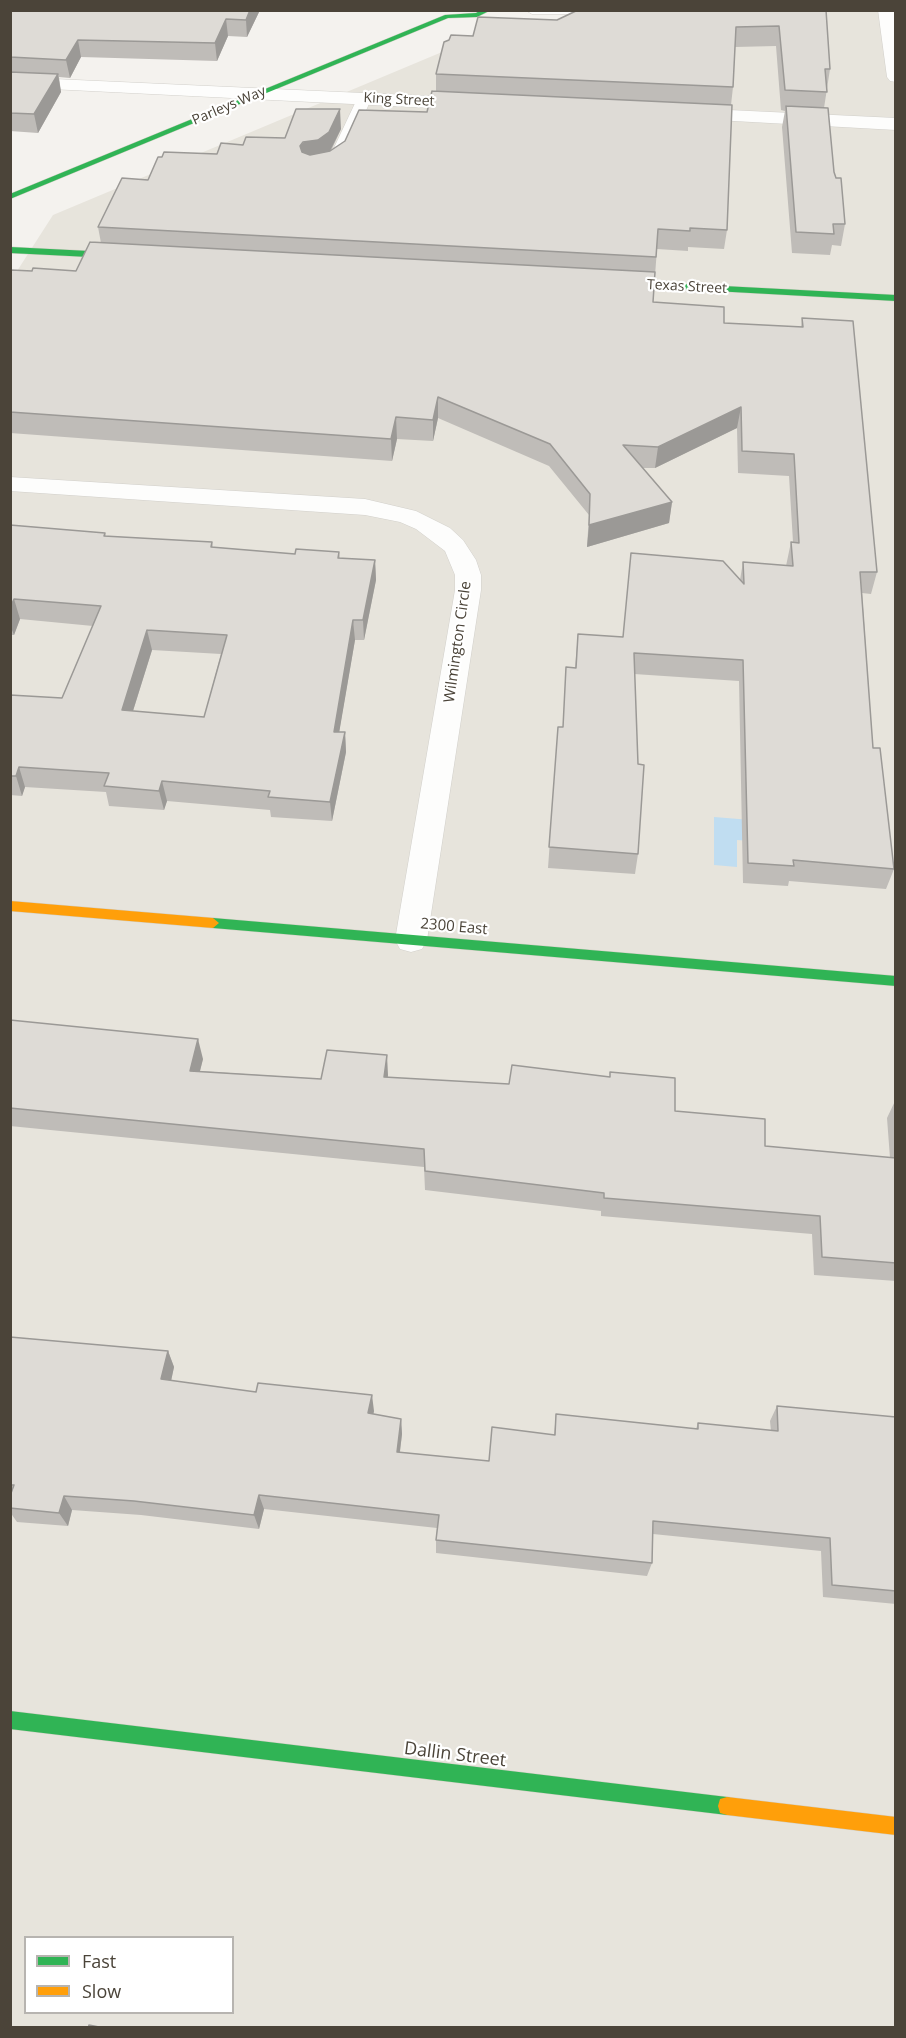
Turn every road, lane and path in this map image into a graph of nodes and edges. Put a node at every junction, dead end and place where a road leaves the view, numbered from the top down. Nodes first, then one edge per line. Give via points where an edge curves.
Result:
1 (488, 10) edge
2 (532, 10) edge
3 (576, 10) edge
4 (886, 10) edge
5 (443, 12) edge
6 (896, 77) edge
7 (10, 82) edge
8 (258, 94) junction
9 (364, 99) junction
10 (494, 105) edge
11 (672, 113) edge
12 (896, 124) edge
13 (311, 167) edge
14 (10, 197) edge
15 (10, 250) edge
16 (142, 257) edge
17 (594, 282) edge
18 (896, 298) edge
19 (10, 484) edge
20 (10, 906) edge
21 (411, 940) junction
22 (896, 981) edge
23 (10, 1720) edge
24 (896, 1826) edge

1 - 5 street, Parleys Way via 477,15
2 - 3 lane
4 - 6 street
5 - 8 street, Parleys Way
7 - 8 street, King Street
8 - 9 street, King Street
8 - 14 street, Parleys Way
9 - 10 street, King Street
9 - 13 lane via 339,155 325,165
11 - 12 street
15 - 16 street
17 - 18 street, Texas Street
19 - 21 street, Wilmington Circle via 387,510 416,520 454,546 468,574 468,590
20 - 21 street, 2300 East
21 - 22 street, 2300 East
23 - 24 street, Dallin Street

